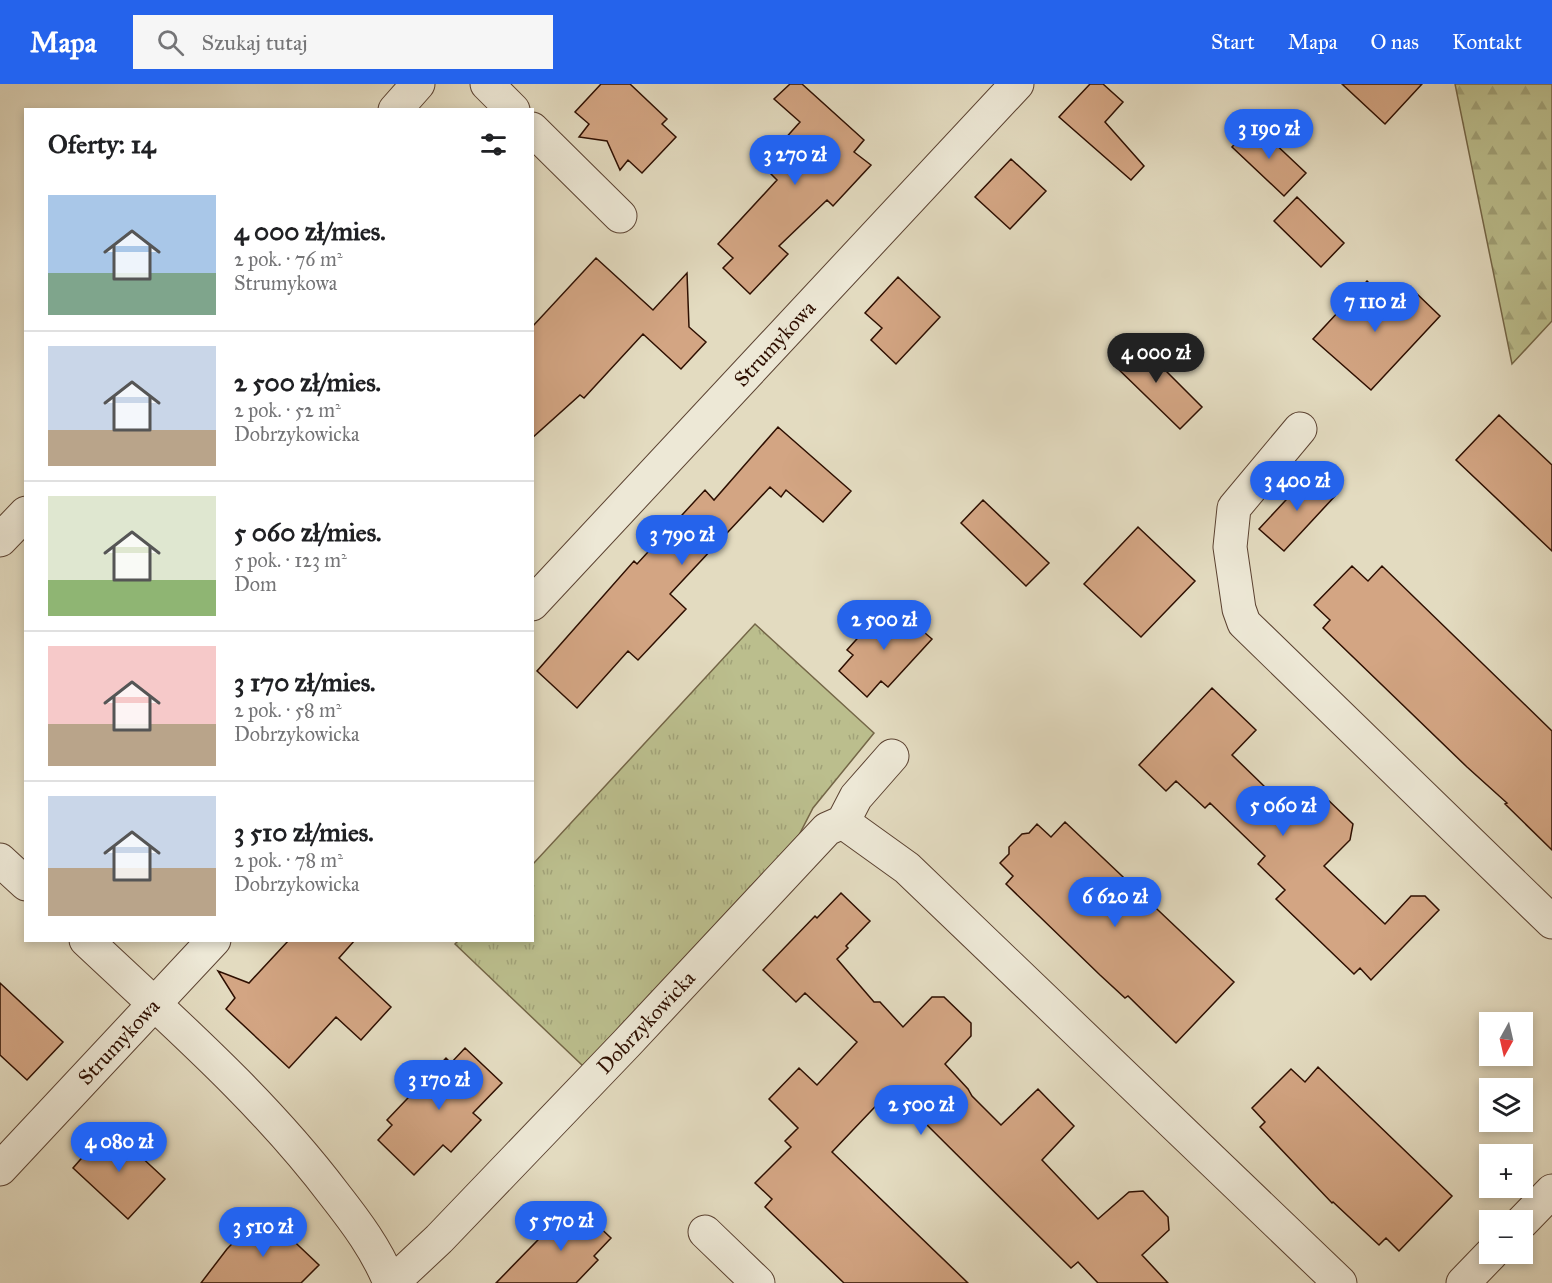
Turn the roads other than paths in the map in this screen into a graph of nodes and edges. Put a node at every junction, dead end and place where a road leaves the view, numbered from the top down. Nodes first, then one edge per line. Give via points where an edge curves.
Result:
1 (418, 84) edge
2 (487, 84) edge
3 (1017, 84) edge
4 (397, 108) edge
5 (511, 108) edge
6 (534, 131) edge
7 (620, 216) dead end
8 (1300, 429) dead end
9 (24, 515) edge
10 (0, 540) edge
11 (534, 602) edge
12 (892, 756) dead end
13 (843, 822) junction
14 (0, 860) edge
15 (24, 882) edge
16 (1552, 922) edge
17 (88, 942) edge
18 (212, 942) edge
19 (154, 1004) junction
20 (0, 1169) edge
21 (1552, 1192) edge
22 (1533, 1211) edge
23 (705, 1232) dead end
24 (1481, 1264) edge
25 (391, 1283) edge
26 (758, 1283) edge
27 (1340, 1283) edge
28 (1463, 1283) edge

1 - 4 street
2 - 5 street
3 - 11 street, Strumykowa
6 - 7 street
8 - 16 street via 1234,508 1230,547 1244,623
9 - 10 street
12 - 13 street, Dobrzykowicka via 856,797
13 - 25 street, Dobrzykowicka via 827,830 440,1239
13 - 27 street via 907,868
14 - 15 street
17 - 19 street
18 - 19 street, Strumykowa
19 - 20 street, Strumykowa
19 - 25 street via 268,1113 306,1157 380,1259
21 - 22 street
23 - 26 street
24 - 28 street

